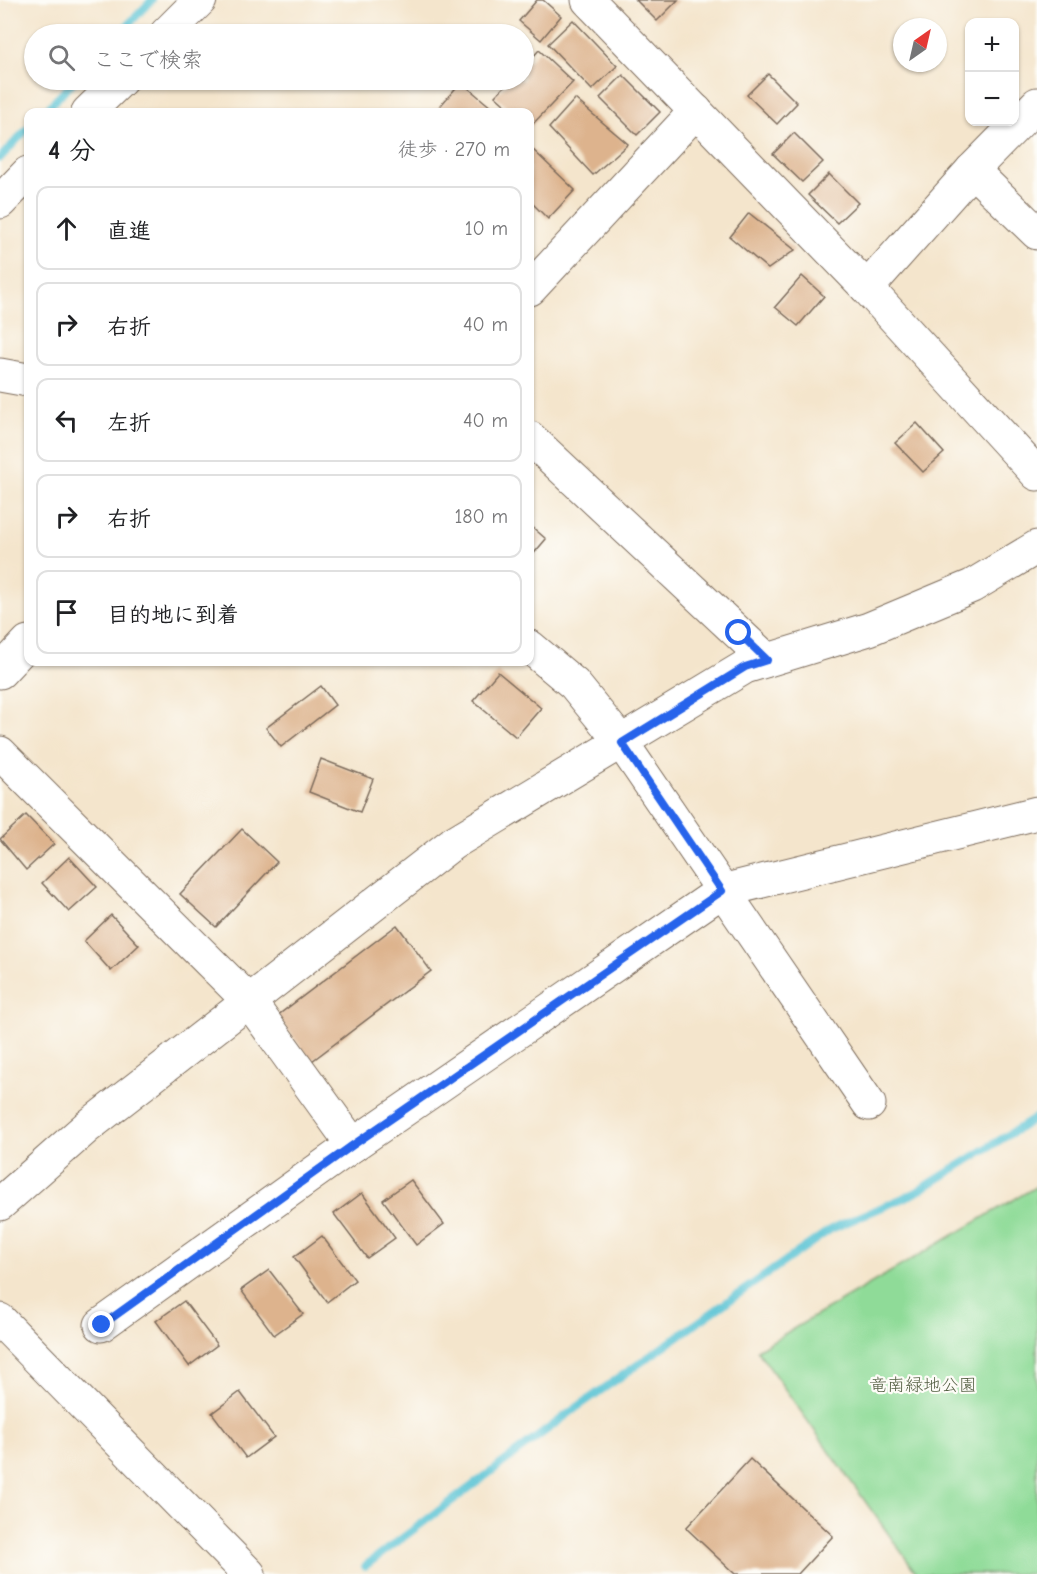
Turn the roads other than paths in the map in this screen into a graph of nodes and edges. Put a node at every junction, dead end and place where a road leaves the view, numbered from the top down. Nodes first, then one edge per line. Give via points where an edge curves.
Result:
1 (200, 0) edge
2 (589, 0) edge
3 (176, 24) edge
4 (111, 90) edge
5 (1037, 104) edge
6 (92, 108) edge
7 (696, 111) junction
8 (972, 170) junction
9 (24, 177) edge
10 (0, 202) edge
11 (1037, 233) edge
12 (534, 285) edge
13 (867, 288) junction
14 (0, 375) edge
15 (24, 379) edge
16 (534, 442) edge
17 (1037, 474) edge
18 (1037, 547) edge
19 (24, 646) edge
20 (534, 650) edge
21 (767, 660) junction
22 (0, 672) edge
23 (622, 743) junction
24 (0, 753) edge
25 (1037, 813) edge
26 (722, 891) junction
27 (249, 1001) junction
28 (869, 1104) dead end
29 (353, 1145) junction
30 (0, 1204) edge
31 (0, 1320) edge
32 (102, 1325) dead end
33 (249, 1574) edge

1 - 3 street
2 - 7 street
4 - 6 street
5 - 8 street
7 - 12 street
7 - 13 street
8 - 11 street
8 - 13 street
9 - 10 street
13 - 17 street
14 - 15 street
16 - 21 street
18 - 21 street via 961,590 869,628
19 - 22 street
20 - 23 street via 574,684
21 - 23 street via 745,667
23 - 26 street
23 - 27 street via 453,843
24 - 27 street
25 - 26 street
26 - 28 street
26 - 29 street
27 - 29 street
27 - 30 street via 87,1127
29 - 32 street
31 - 33 street

